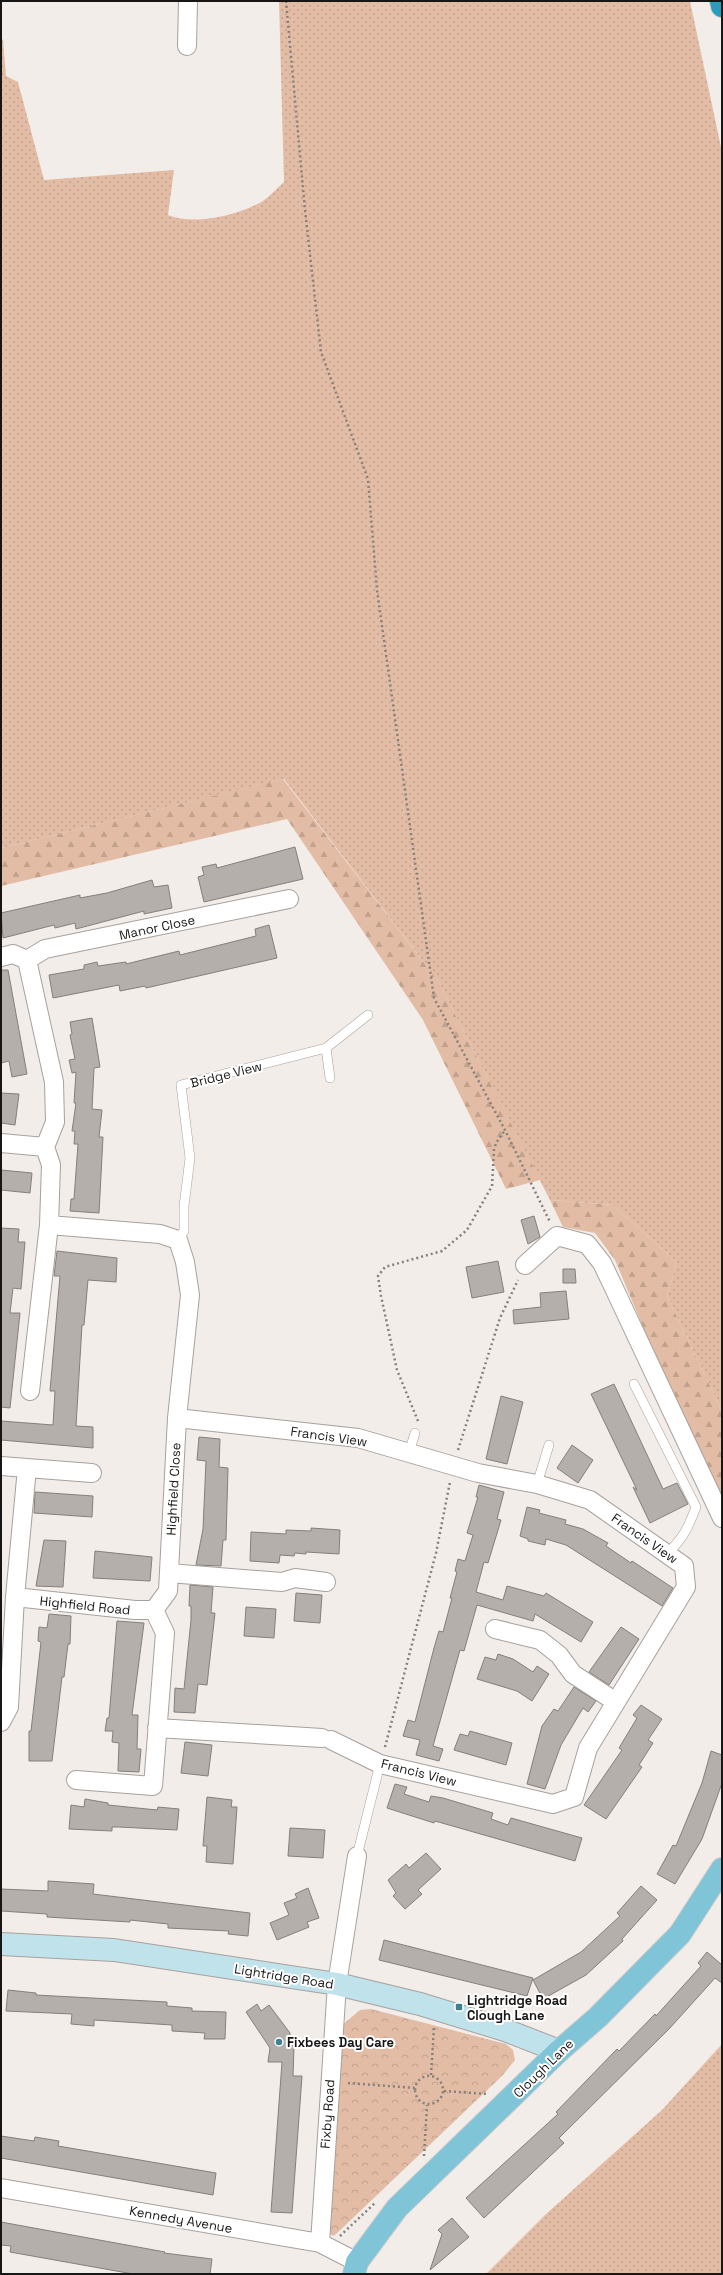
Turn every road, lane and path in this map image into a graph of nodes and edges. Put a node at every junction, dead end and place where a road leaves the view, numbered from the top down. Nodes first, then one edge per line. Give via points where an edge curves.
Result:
1 (188, 1) edge
2 (286, 1) edge
3 (721, 1) edge
4 (722, 6) edge
5 (187, 46) dead end
6 (290, 899) dead end
7 (1, 957) edge
8 (27, 960) junction
9 (368, 1015) dead end
10 (326, 1048) junction
11 (330, 1078) dead end
12 (505, 1130) junction
13 (1, 1143) edge
14 (45, 1148) junction
15 (49, 1225) junction
16 (558, 1236) junction
17 (178, 1240) junction
18 (525, 1264) joint
19 (634, 1384) dead end
20 (30, 1391) dead end
21 (177, 1418) junction
22 (420, 1424) dead end
23 (415, 1433) dead end
24 (549, 1444) dead end
25 (409, 1453) junction
26 (454, 1465) junction
27 (1, 1466) edge
28 (27, 1468) junction
29 (92, 1473) dead end
30 (537, 1484) junction
31 (722, 1518) edge
32 (667, 1553) junction
33 (169, 1573) junction
34 (326, 1582) dead end
35 (16, 1597) junction
36 (154, 1610) junction
37 (495, 1629) dead end
38 (616, 1702) junction
39 (1, 1722) edge
40 (157, 1728) junction
41 (380, 1764) junction
42 (76, 1780) dead end
43 (357, 1856) joint
44 (722, 1869) edge
45 (1, 1944) edge
46 (337, 1984) junction
47 (436, 2009) junction
48 (559, 2051) junction
49 (431, 2075) junction
50 (329, 2082) junction
51 (415, 2088) junction
52 (444, 2091) junction
53 (490, 2094) dead end
54 (427, 2105) junction
55 (424, 2158) dead end
56 (1, 2188) edge
57 (320, 2243) junction
58 (356, 2268) edge

1 - 5 street
2 - 12 path via 305,210 322,352 368,479 377,590 434,998
3 - 4 highway
6 - 8 street, Manor Close via 45,949
7 - 8 street via 13,954
8 - 14 street via 54,1082 55,1122
9 - 10 lane, Bridge View
10 - 11 lane
10 - 17 lane, Bridge View via 181,1085 190,1158 184,1206 184,1231
12 - 16 path
12 - 22 path via 494,1150 492,1186 467,1230 442,1251 385,1267 378,1276 397,1370
13 - 14 street
14 - 15 street via 51,1165
15 - 17 street via 160,1234
15 - 20 street
16 - 18 street
16 - 31 street via 587,1244 602,1263
17 - 21 street, Highfield Close via 185,1262 190,1295
18 - 26 path via 500,1318
19 - 32 lane via 696,1508 676,1546
21 - 25 street, Francis View via 358,1438
21 - 33 street, Highfield Close
23 - 25 lane
24 - 30 lane
25 - 26 street, Francis View
26 - 30 street, Francis View via 478,1473
26 - 41 path via 436,1553
27 - 28 street
28 - 29 street
28 - 35 street
30 - 32 street, Francis View via 590,1500
32 - 38 street, Francis View via 684,1566 686,1587
33 - 34 street via 282,1582 295,1578
33 - 36 street, Highfield Close via 168,1591
35 - 36 street, Highfield Road
35 - 39 street via 9,1707
36 - 40 street via 165,1633
37 - 38 street via 540,1640 559,1655 573,1674
38 - 41 street, Francis View via 588,1748 574,1797 553,1804
40 - 41 street, Francis View via 327,1739
40 - 42 street via 153,1786
41 - 43 lane
43 - 46 street, Fixby Road
44 - 48 main road, Clough Lane via 680,1934 598,2017
45 - 46 street, Lightridge Road via 114,1950
46 - 47 street, Lightridge Road
46 - 50 street, Fixby Road
47 - 48 street, Lightridge Road via 505,2030
47 - 49 path
48 - 58 main road, Clough Lane via 397,2208
49 - 51 path via 420,2079
49 - 52 path via 441,2081
50 - 51 path
50 - 57 street, Fixby Road
51 - 54 path via 418,2100
52 - 53 path
52 - 54 path via 439,2102
54 - 55 path
56 - 57 street, Kennedy Avenue
57 - 58 street, Kennedy Avenue

